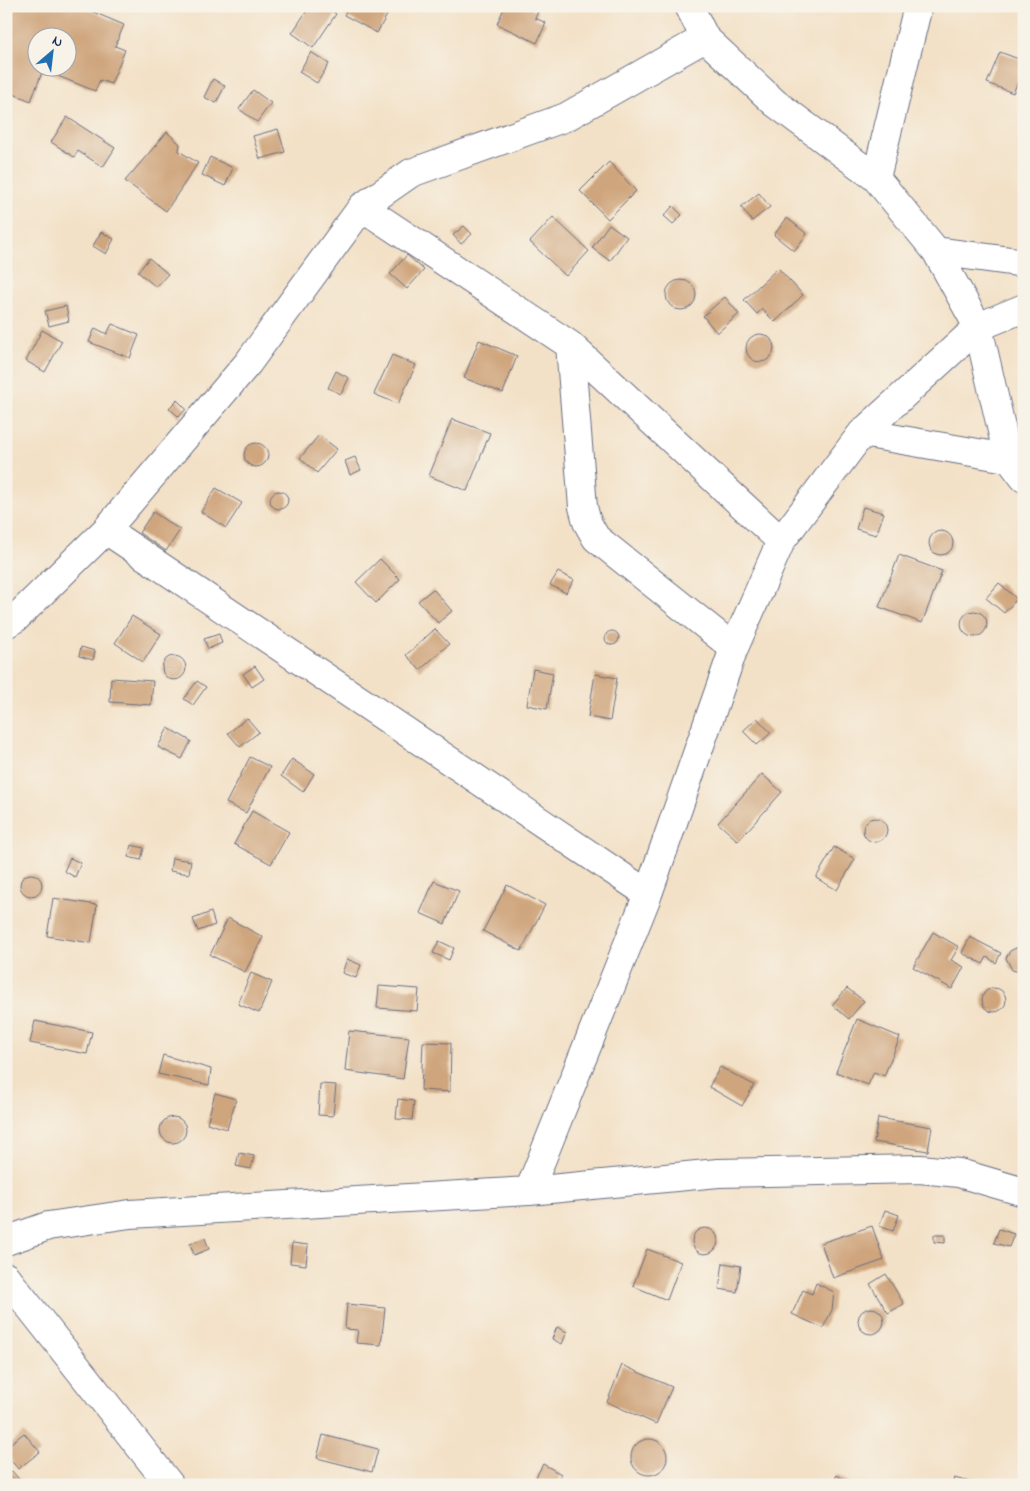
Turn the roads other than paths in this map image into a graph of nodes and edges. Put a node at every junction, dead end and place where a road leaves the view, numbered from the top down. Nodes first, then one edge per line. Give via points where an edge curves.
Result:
1 (689, 6) edge
2 (918, 6) edge
3 (705, 38) junction
4 (876, 178) junction
5 (362, 207) junction
6 (936, 251) junction
7 (1024, 263) edge
8 (1024, 308) edge
9 (978, 327) junction
10 (570, 345) junction
11 (862, 434) junction
12 (1018, 465) edge
13 (106, 530) junction
14 (781, 541) junction
15 (6, 624) edge
16 (734, 648) junction
17 (648, 894) junction
18 (529, 1191) junction
19 (1024, 1192) edge
20 (6, 1241) edge
21 (6, 1278) edge
22 (170, 1485) edge

1 - 3 street
2 - 4 street
3 - 4 street via 775,103
3 - 5 street via 566,117 411,173
4 - 6 street
5 - 10 street
5 - 13 street via 248,363
6 - 7 street
6 - 9 street
8 - 9 street
9 - 11 street
9 - 12 street
10 - 14 street
10 - 16 street via 583,508 587,522 596,538
11 - 12 street
11 - 14 street
13 - 15 street
13 - 17 street
14 - 16 street
16 - 17 street
17 - 18 street
18 - 19 street via 718,1173 920,1169 959,1173
18 - 20 street via 130,1214 48,1226
21 - 22 street

